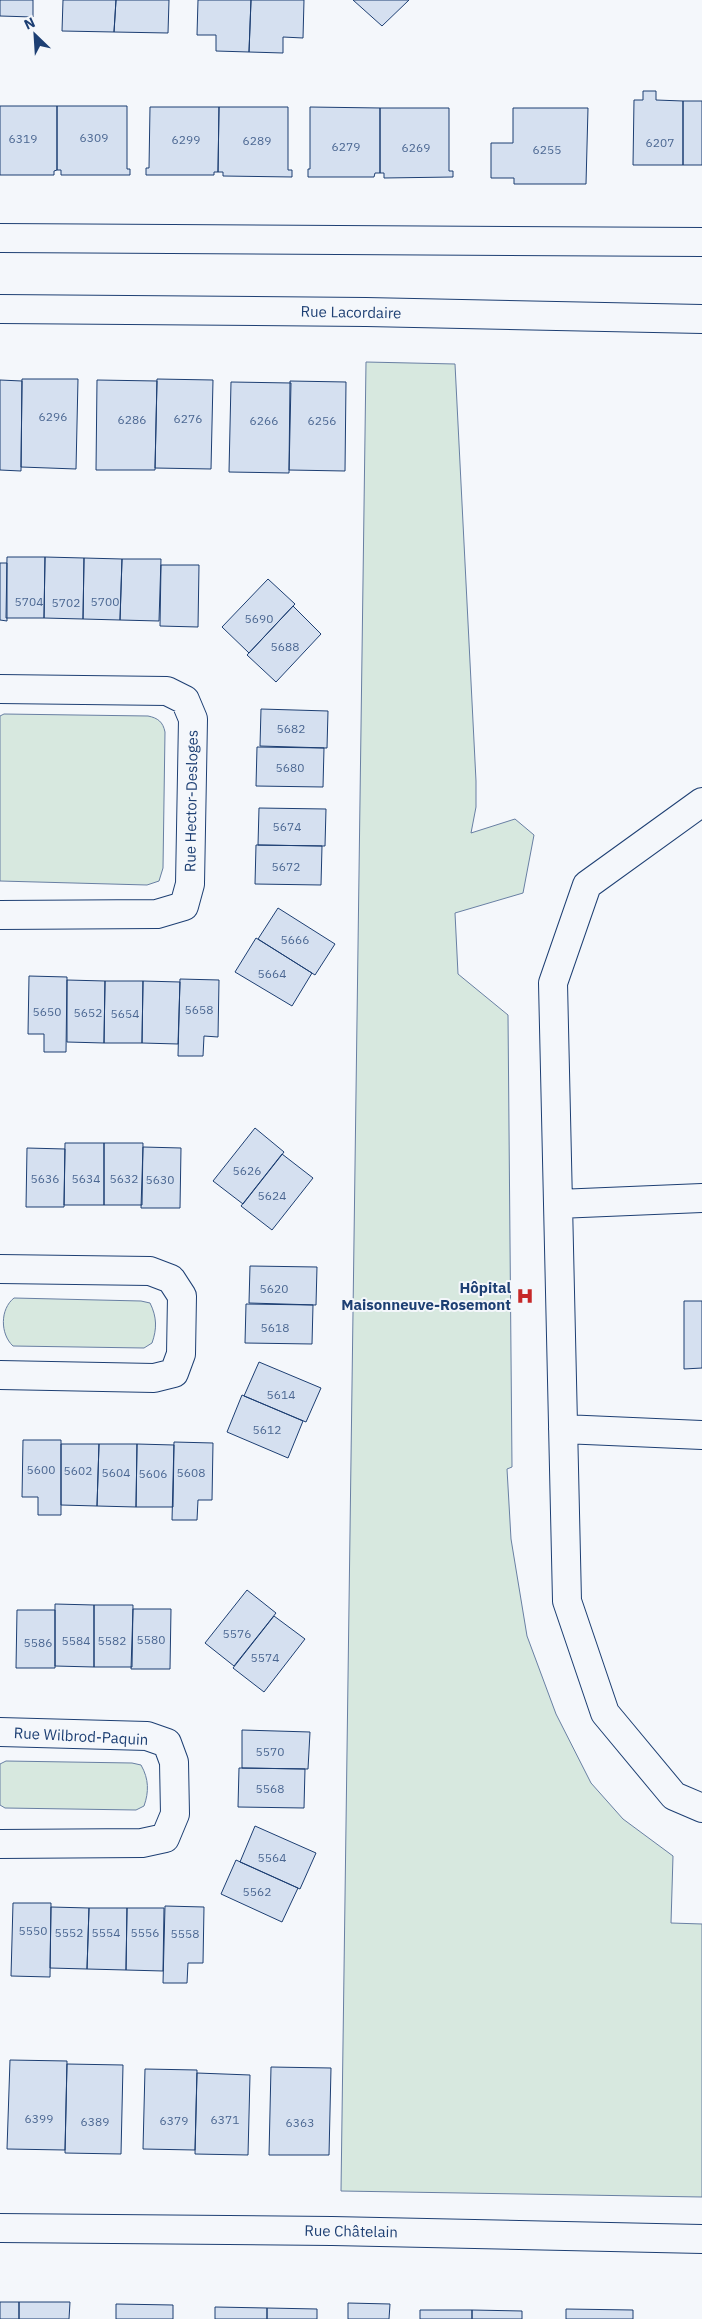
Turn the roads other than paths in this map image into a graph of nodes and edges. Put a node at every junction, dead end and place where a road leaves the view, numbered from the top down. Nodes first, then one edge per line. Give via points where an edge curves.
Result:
1 (0, 238) edge
2 (702, 242) edge
3 (0, 310) edge
4 (702, 319) edge
5 (0, 689) edge
6 (702, 802) edge
7 (0, 915) edge
8 (702, 1198) edge
9 (558, 1204) junction
10 (0, 1269) edge
11 (0, 1375) edge
12 (563, 1429) junction
13 (702, 1435) edge
14 (0, 1732) edge
15 (702, 1808) edge
16 (0, 1844) edge
17 (0, 2228) edge
18 (702, 2239) edge

1 - 2 street
3 - 4 street, Rue Lacordaire via 366,312
5 - 7 street, Rue Hector-Desloges via 167,691 185,700 193,719 190,884 184,906 157,914
6 - 9 street via 587,885 553,983
8 - 9 street
9 - 12 street
10 - 11 street via 150,1271 171,1279 182,1296 181,1354 174,1373 154,1378
12 - 13 street
12 - 15 street via 567,1601 605,1713 674,1796
14 - 16 street, Rue Wilbrod-Paquin via 146,1736 167,1744 174,1762 174,1814 165,1838 142,1843
17 - 18 street, Rue Châtelain

